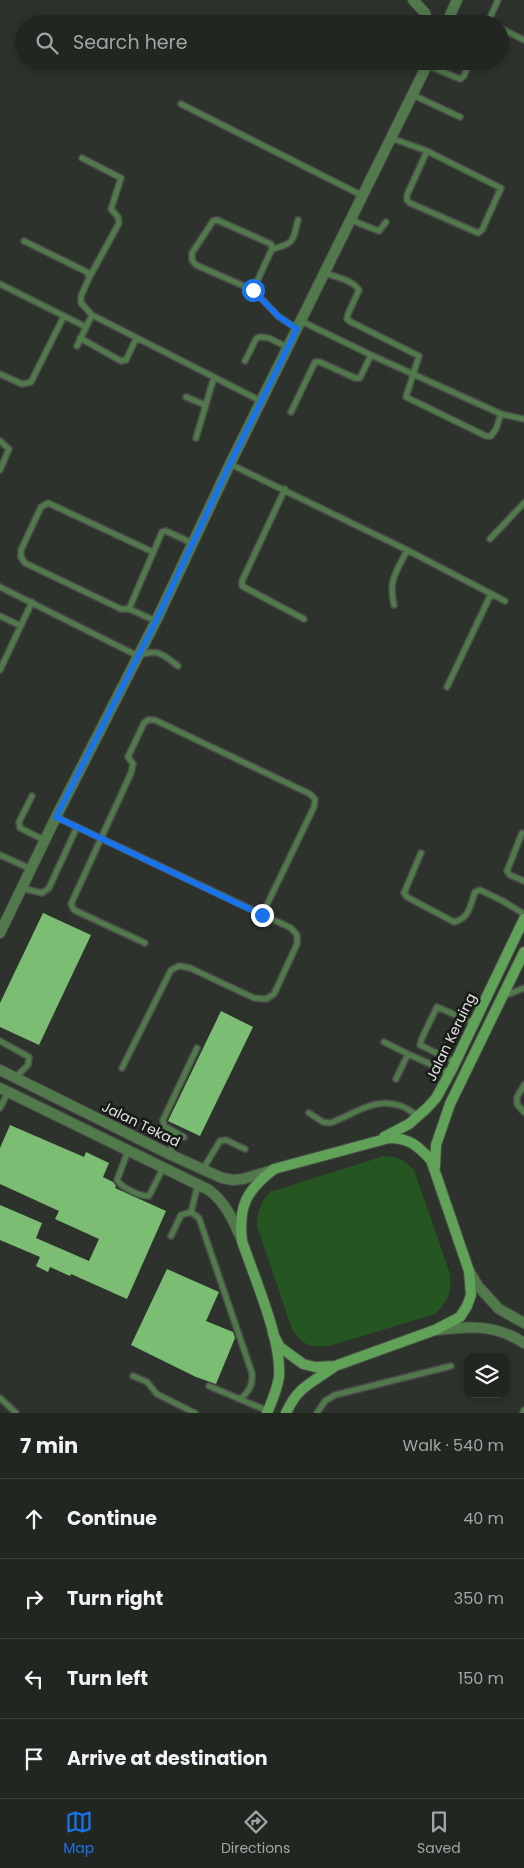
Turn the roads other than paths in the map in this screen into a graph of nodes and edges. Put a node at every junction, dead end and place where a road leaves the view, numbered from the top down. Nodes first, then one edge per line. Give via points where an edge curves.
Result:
1 (413, 0) edge
2 (457, 0) edge
3 (498, 0) edge
4 (424, 15) edge
5 (450, 15) edge
6 (491, 15) edge
7 (509, 32) edge
8 (524, 40) edge
9 (424, 70) edge
10 (442, 70) edge
11 (466, 70) edge
12 (412, 95) junction
13 (181, 104) dead end
14 (460, 117) dead end
15 (391, 138) junction
16 (427, 151) junction
17 (82, 158) dead end
18 (363, 196) junction
19 (298, 220) dead end
20 (351, 220) junction
21 (386, 222) dead end
22 (24, 241) dead end
23 (272, 249) junction
24 (325, 273) junction
25 (89, 278) junction
26 (0, 284) edge
27 (253, 290) junction
28 (92, 315) junction
29 (64, 316) junction
30 (299, 325) junction
31 (86, 327) junction
32 (80, 338) junction
33 (136, 339) junction
34 (76, 346) dead end
35 (288, 348) junction
36 (370, 355) junction
37 (245, 361) dead end
38 (0, 374) edge
39 (413, 374) junction
40 (214, 377) junction
41 (186, 397) dead end
42 (262, 401) junction
43 (205, 406) junction
44 (292, 412) dead end
45 (501, 414) junction
46 (524, 419) edge
47 (196, 438) dead end
48 (0, 442) edge
49 (230, 464) junction
50 (0, 470) edge
51 (285, 489) junction
52 (524, 503) edge
53 (490, 539) dead end
54 (193, 544) junction
55 (407, 550) junction
56 (153, 552) junction
57 (0, 586) edge
58 (491, 594) junction
59 (505, 601) dead end
60 (32, 602) junction
61 (394, 605) dead end
62 (129, 609) junction
63 (0, 616) edge
64 (304, 619) dead end
65 (156, 621) junction
66 (21, 626) junction
67 (138, 656) junction
68 (178, 666) dead end
69 (0, 670) edge
70 (447, 687) dead end
71 (32, 796) dead end
72 (56, 817) junction
73 (77, 827) junction
74 (522, 833) dead end
75 (102, 838) junction
76 (44, 840) junction
77 (421, 853) dead end
78 (0, 855) edge
79 (31, 869) junction
80 (524, 881) edge
81 (22, 888) junction
82 (524, 914) edge
83 (262, 915) junction
84 (524, 919) edge
85 (0, 933) edge
86 (145, 943) dead end
87 (524, 953) edge
88 (524, 988) edge
89 (502, 996) junction
90 (474, 1023) junction
91 (0, 1041) edge
92 (384, 1042) dead end
93 (197, 1048) dead end
94 (408, 1054) junction
95 (455, 1062) junction
96 (122, 1068) dead end
97 (0, 1070) edge
98 (450, 1073) junction
99 (16, 1078) junction
100 (396, 1079) dead end
101 (524, 1085) edge
102 (4, 1089) edge
103 (0, 1108) edge
104 (309, 1112) dead end
105 (524, 1112) edge
106 (419, 1116) junction
107 (178, 1134) junction
108 (184, 1137) dead end
109 (374, 1142) junction
110 (245, 1149) dead end
111 (128, 1151) junction
112 (169, 1154) junction
113 (163, 1168) junction
114 (274, 1169) junction
115 (203, 1170) junction
116 (434, 1171) junction
117 (198, 1184) junction
118 (191, 1212) junction
119 (171, 1236) dead end
120 (242, 1240) junction
121 (469, 1272) junction
122 (524, 1323) edge
123 (435, 1330) junction
124 (273, 1334) junction
125 (524, 1343) edge
126 (335, 1366) junction
127 (451, 1366) dead end
128 (133, 1376) dead end
129 (208, 1386) dead end
130 (0, 1398) edge
131 (240, 1399) junction
132 (267, 1412) edge
133 (16, 1413) edge
134 (196, 1413) edge
135 (286, 1413) edge
136 (317, 1413) edge

1 - 4 street
2 - 5 street
3 - 6 lane
7 - 8 lane
9 - 12 street
10 - 11 lane via 460,79
12 - 14 lane
12 - 15 street
13 - 18 lane
15 - 16 lane
15 - 18 street
16 - 16 lane via 407,200 478,233 501,188
17 - 25 lane via 121,178 111,209 118,216 119,223
18 - 20 street
19 - 23 lane via 290,244
20 - 21 lane via 379,231
20 - 24 street
22 - 25 lane via 87,272
23 - 27 lane
23 - 27 lane via 272,244 217,220 210,224 192,253 196,265
24 - 30 street
24 - 39 lane via 358,288 347,319 418,354
25 - 28 lane via 81,303
26 - 29 lane
27 - 30 lane via 278,316
28 - 31 lane
28 - 33 lane
29 - 31 lane
29 - 38 lane via 31,382 22,384
30 - 35 street
30 - 36 lane
31 - 32 lane
32 - 33 lane via 121,361 126,360
32 - 34 lane
33 - 40 lane
35 - 37 lane via 269,338 259,337
35 - 42 street
36 - 39 lane
36 - 44 lane via 360,378 315,362
39 - 45 lane
39 - 45 lane via 406,397 486,436 495,432
40 - 42 lane
40 - 43 lane
41 - 43 lane
42 - 49 street
43 - 47 lane
45 - 46 lane
48 - 50 lane via 9,449
49 - 51 lane
49 - 54 street
51 - 55 lane
51 - 64 lane via 242,586
52 - 53 lane
54 - 56 lane via 164,530
54 - 65 street
55 - 58 lane
55 - 61 lane via 392,581 390,590
56 - 62 lane
56 - 62 lane via 48,503 41,507 21,550 25,563 121,609
57 - 60 lane
58 - 59 lane
58 - 70 lane
60 - 66 lane
60 - 67 lane
62 - 65 lane
63 - 66 lane
65 - 67 street
66 - 69 lane
67 - 68 lane via 150,651 163,654
67 - 72 street
71 - 76 lane via 19,822 20,828
72 - 73 lane
72 - 76 street
73 - 75 lane
73 - 81 lane via 49,888 42,894
74 - 80 lane via 507,871
75 - 83 lane
75 - 83 lane via 131,773 133,764 128,757 148,720 310,794 315,799 314,807
75 - 86 lane via 72,907
76 - 79 street
77 - 82 lane via 404,893 407,897 454,922 466,916 475,892 480,890
78 - 79 lane
79 - 81 street
81 - 85 street
83 - 96 lane via 291,928 297,935 297,944 274,994 266,999 254,998 190,968 180,966 171,970
84 - 90 main road, Jalan Keruing
87 - 89 main road, Jalan Keruing
88 - 89 lane
89 - 116 main road, Jalan Keruing via 444,1118 436,1145
90 - 95 main road, Jalan Keruing
90 - 95 lane via 437,1007 420,1045
91 - 99 lane via 29,1057 28,1065
92 - 94 lane
93 - 107 lane via 163,1120 164,1126
94 - 98 lane
94 - 100 lane
95 - 98 main road, Jalan Keruing
97 - 99 street, Jalan Tekad
98 - 106 main road, Jalan Keruing via 436,1098
99 - 112 street, Jalan Tekad
101 - 105 lane via 517,1097 517,1104
102 - 103 lane
102 - 111 street
104 - 106 lane via 330,1123 376,1102 401,1106
106 - 109 main road, Jalan Keruing
107 - 108 lane
107 - 112 lane
109 - 114 main road
109 - 116 main road via 389,1138 411,1142 431,1160
110 - 115 lane via 226,1140 220,1141
111 - 113 street
111 - 113 lane via 116,1180 143,1196 149,1196
112 - 115 street, Jalan Tekad
113 - 117 street
114 - 115 street, Jalan Tekad via 233,1180
114 - 120 main road via 259,1181 245,1201 240,1226
116 - 121 main road
117 - 118 lane
117 - 120 street via 220,1198
118 - 119 lane via 181,1215
118 - 131 lane via 199,1218 252,1373 253,1383
120 - 124 main road
121 - 122 street via 499,1309
121 - 123 main road via 471,1295 467,1306 460,1316
123 - 125 street via 469,1326 495,1330
123 - 126 main road
124 - 126 main road via 280,1347 303,1364
124 - 132 main road via 279,1362 278,1378
126 - 135 main road via 297,1393
127 - 136 lane via 335,1395 325,1401
128 - 134 lane via 147,1382 157,1394
129 - 131 lane
130 - 133 lane
131 - 132 lane

